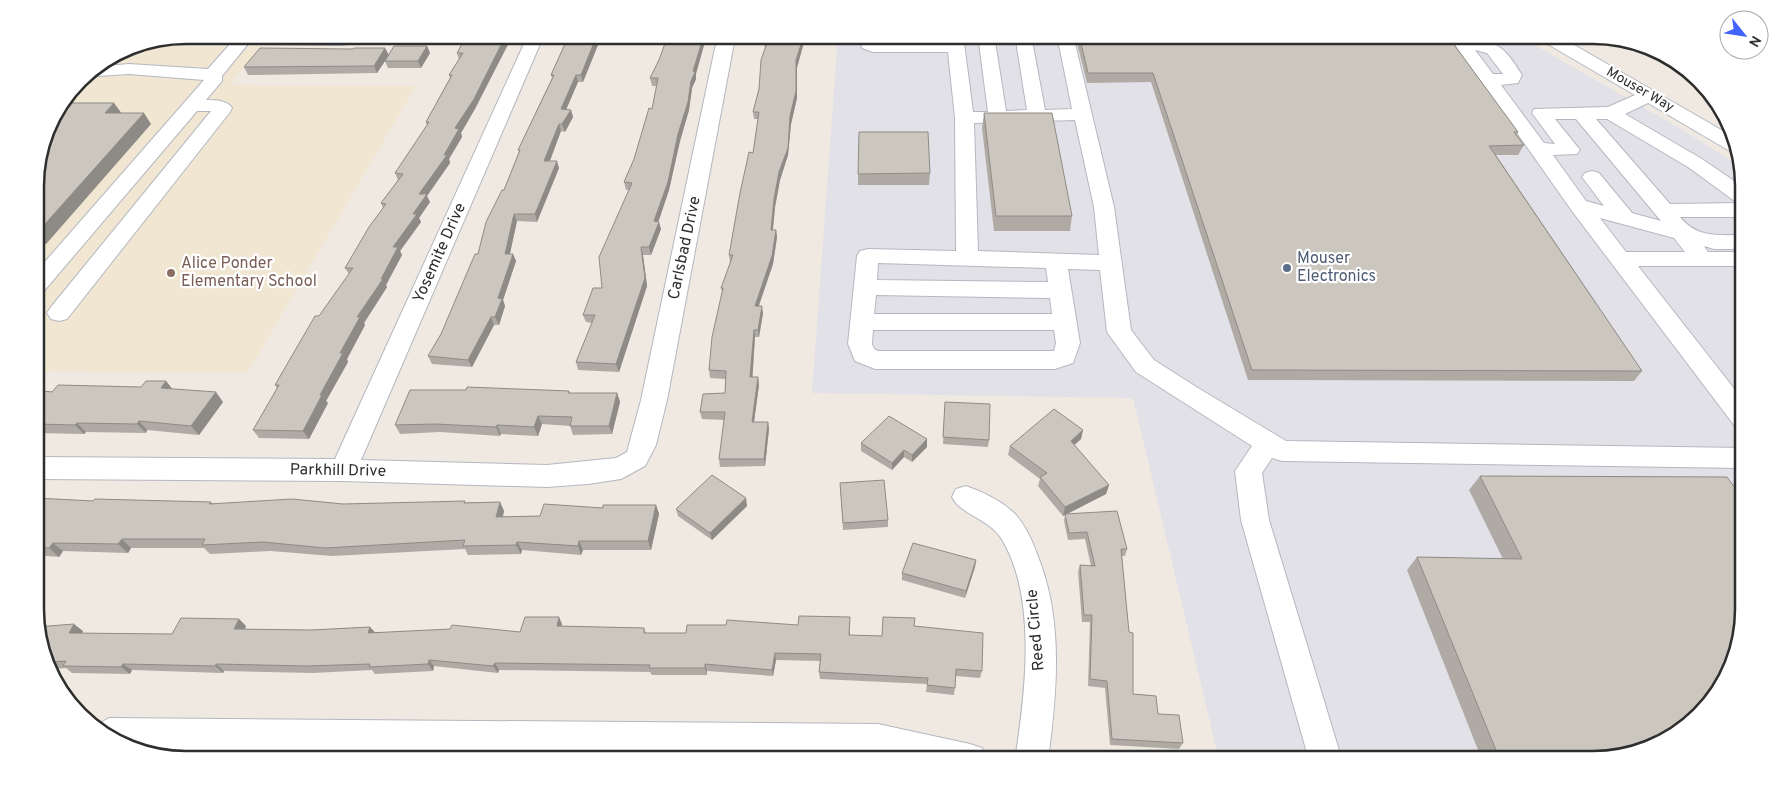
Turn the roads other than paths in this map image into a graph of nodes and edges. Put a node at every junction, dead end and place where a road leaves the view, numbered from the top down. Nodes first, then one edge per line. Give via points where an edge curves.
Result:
1 (239, 44) edge
2 (532, 44) edge
3 (726, 44) edge
4 (868, 44) edge
5 (915, 44) edge
6 (956, 44) edge
7 (987, 44) edge
8 (1025, 44) edge
9 (1067, 44) edge
10 (1462, 44) edge
11 (1560, 44) edge
12 (102, 71) edge
13 (213, 75) junction
14 (1649, 96) junction
15 (192, 105) junction
16 (1581, 113) junction
17 (1612, 113) junction
18 (1083, 114) junction
19 (1037, 116) junction
20 (998, 117) junction
21 (964, 118) junction
22 (1728, 142) edge
23 (1537, 149) junction
24 (1592, 177) dead end
25 (1735, 192) edge
26 (1579, 206) junction
27 (1735, 210) edge
28 (1664, 211) junction
29 (1624, 217) junction
30 (1680, 231) junction
31 (1735, 242) edge
32 (967, 258) junction
33 (1702, 259) junction
34 (1621, 260) junction
35 (1735, 260) edge
36 (1056, 262) junction
37 (1111, 264) junction
38 (44, 277) edge
39 (865, 287) junction
40 (1060, 290) junction
41 (44, 293) edge
42 (76, 293) junction
43 (59, 313) dead end
44 (862, 322) junction
45 (1065, 322) junction
46 (1735, 401) edge
47 (1269, 442) junction
48 (1735, 458) edge
49 (636, 459) joint
50 (44, 468) edge
51 (344, 470) junction
52 (966, 497) dead end
53 (119, 734) edge
54 (629, 748) edge
55 (933, 751) edge
56 (1032, 751) edge
57 (1323, 751) edge

1 - 13 street
2 - 51 street, Yosemite Drive
3 - 49 street, Carlsbad Drive via 654,400 643,445
4 - 5 street via 874,47
6 - 21 street
7 - 20 street
8 - 19 street
9 - 18 street
10 - 23 street
11 - 14 street, Mouser Way
12 - 13 street via 129,69
13 - 15 street via 213,81
14 - 17 street
14 - 22 street, Mouser Way
15 - 38 street
15 - 42 street via 223,108
16 - 17 street
16 - 23 street via 1541,113 1570,150
16 - 28 street
17 - 25 street via 1696,163
18 - 19 street
18 - 37 street via 1104,207
19 - 20 street
20 - 21 street
21 - 32 street
23 - 26 street
24 - 29 street
26 - 29 street
26 - 34 street
27 - 28 street
28 - 30 street
29 - 30 street
30 - 31 street via 1714,242
30 - 33 street
32 - 36 street
32 - 39 street via 868,256
33 - 34 street
33 - 35 street
34 - 46 street
36 - 37 street
36 - 40 street
37 - 47 street via 1119,332 1145,366
39 - 40 street
39 - 44 street
40 - 45 street
41 - 42 street
42 - 43 street
44 - 45 street
44 - 45 street via 860,344 864,355 875,360 1055,360 1064,357 1068,343
47 - 48 street via 1282,451
47 - 57 street via 1248,471 1255,520
49 - 51 street, Parkhill Drive via 621,468 548,476
50 - 51 street, Parkhill Drive
52 - 56 street, Reed Circle via 990,510 1009,526 1022,547 1035,596 1041,650 1040,695
53 - 54 street
54 - 55 street via 878,740

